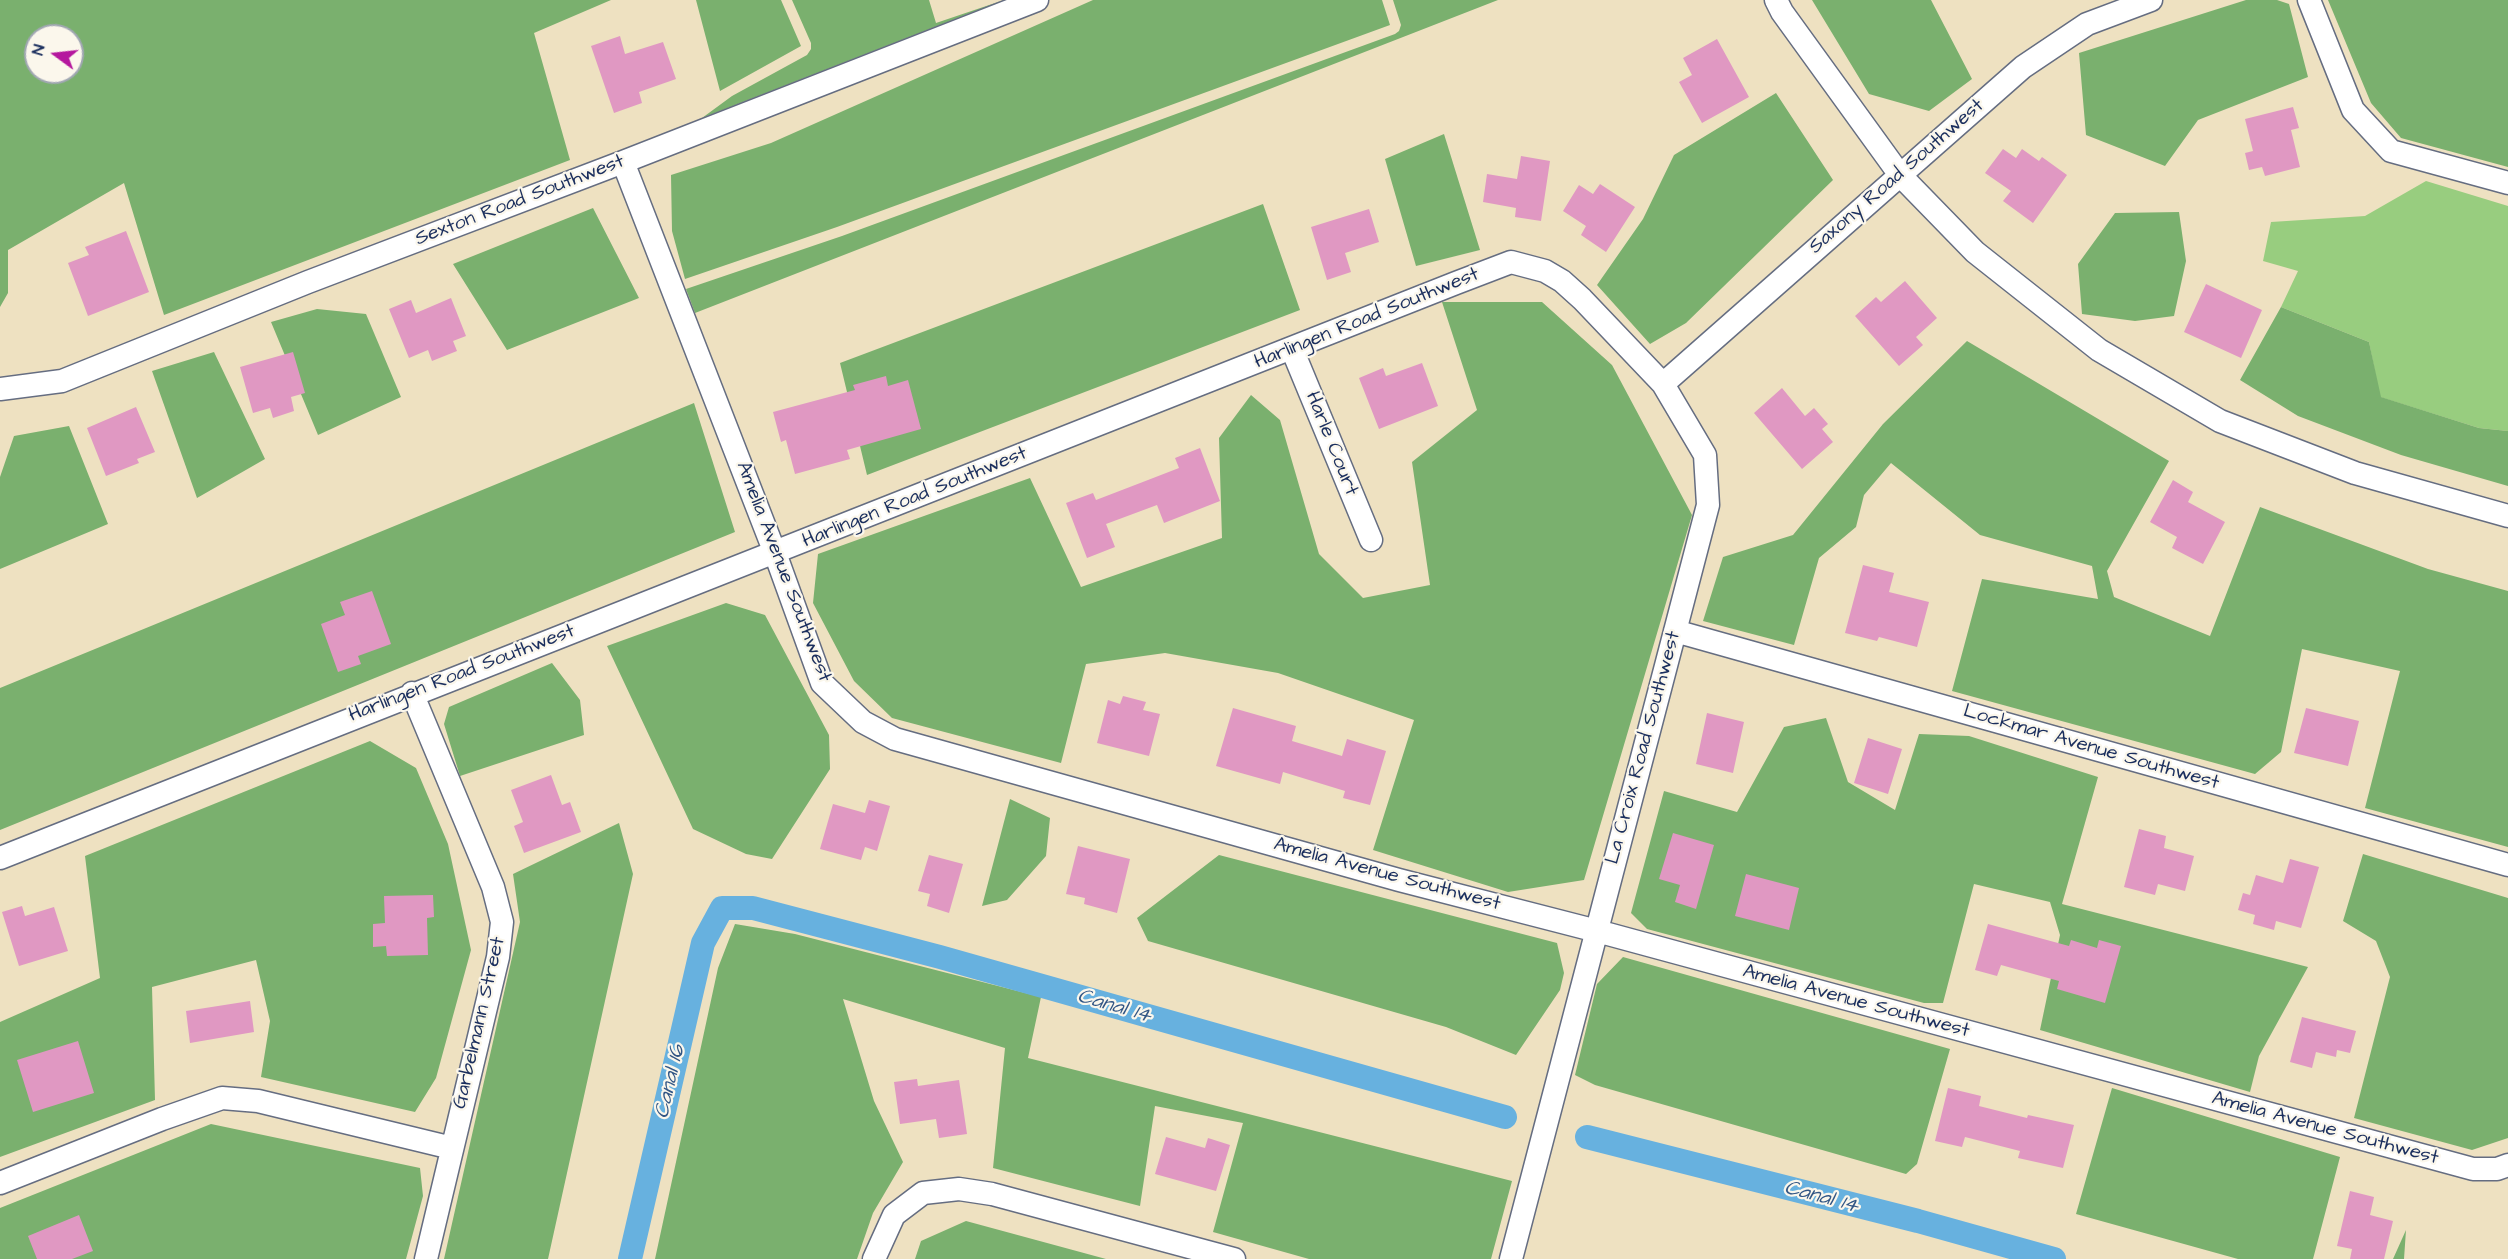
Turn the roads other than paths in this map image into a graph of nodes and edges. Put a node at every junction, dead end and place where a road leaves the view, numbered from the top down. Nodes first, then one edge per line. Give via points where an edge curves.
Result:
1 (1037, 0) edge
2 (1776, 0) edge
3 (2151, 0) edge
4 (2308, 0) edge
5 (623, 162) junction
6 (1899, 175) junction
7 (2508, 183) edge
8 (1562, 281) joint
9 (1292, 349) junction
10 (1663, 384) junction
11 (0, 389) edge
12 (2508, 516) edge
13 (1371, 540) dead end
14 (775, 553) junction
15 (1675, 631) junction
16 (412, 693) junction
17 (0, 858) edge
18 (2508, 865) edge
19 (1597, 931) junction
20 (452, 1148) junction
21 (2508, 1165) edge
22 (0, 1183) edge
23 (1193, 1254) edge
24 (426, 1259) edge
25 (874, 1259) edge
26 (1234, 1259) edge
27 (1511, 1259) edge

1 - 5 street, Sexton Road Southwest
2 - 6 street
3 - 6 street, Saxony Road Southwest via 2087,24 2023,67
4 - 7 street via 2353,110 2391,151
5 - 11 street, Sexton Road Southwest via 62,381
5 - 14 street, Amelia Avenue Southwest
6 - 10 street, Saxony Road Southwest
6 - 12 street via 1975,252 2099,350 2220,421 2355,474
8 - 9 street, Harlingen Road Southwest via 1545,271 1511,262
8 - 10 street, La Croix Road Southwest
9 - 13 street, Harle Court
9 - 14 street, Harlingen Road Southwest
10 - 15 street, La Croix Road Southwest via 1705,454 1708,505
14 - 16 street, Harlingen Road Southwest
14 - 19 street, Amelia Avenue Southwest via 822,683 863,722 895,739 1388,877
15 - 18 street, Lockmar Avenue Southwest
15 - 19 street, La Croix Road Southwest
16 - 17 street, Harlingen Road Southwest
16 - 20 street, Garbelmann Street via 493,887 502,922 498,957
19 - 21 street, Amelia Avenue Southwest via 2473,1169
19 - 27 street, La Croix Road Southwest
20 - 22 street via 258,1101 222,1098
20 - 24 street, Garbelmann Street
23 - 25 street via 992,1194 959,1189 923,1193 894,1215
23 - 26 street

